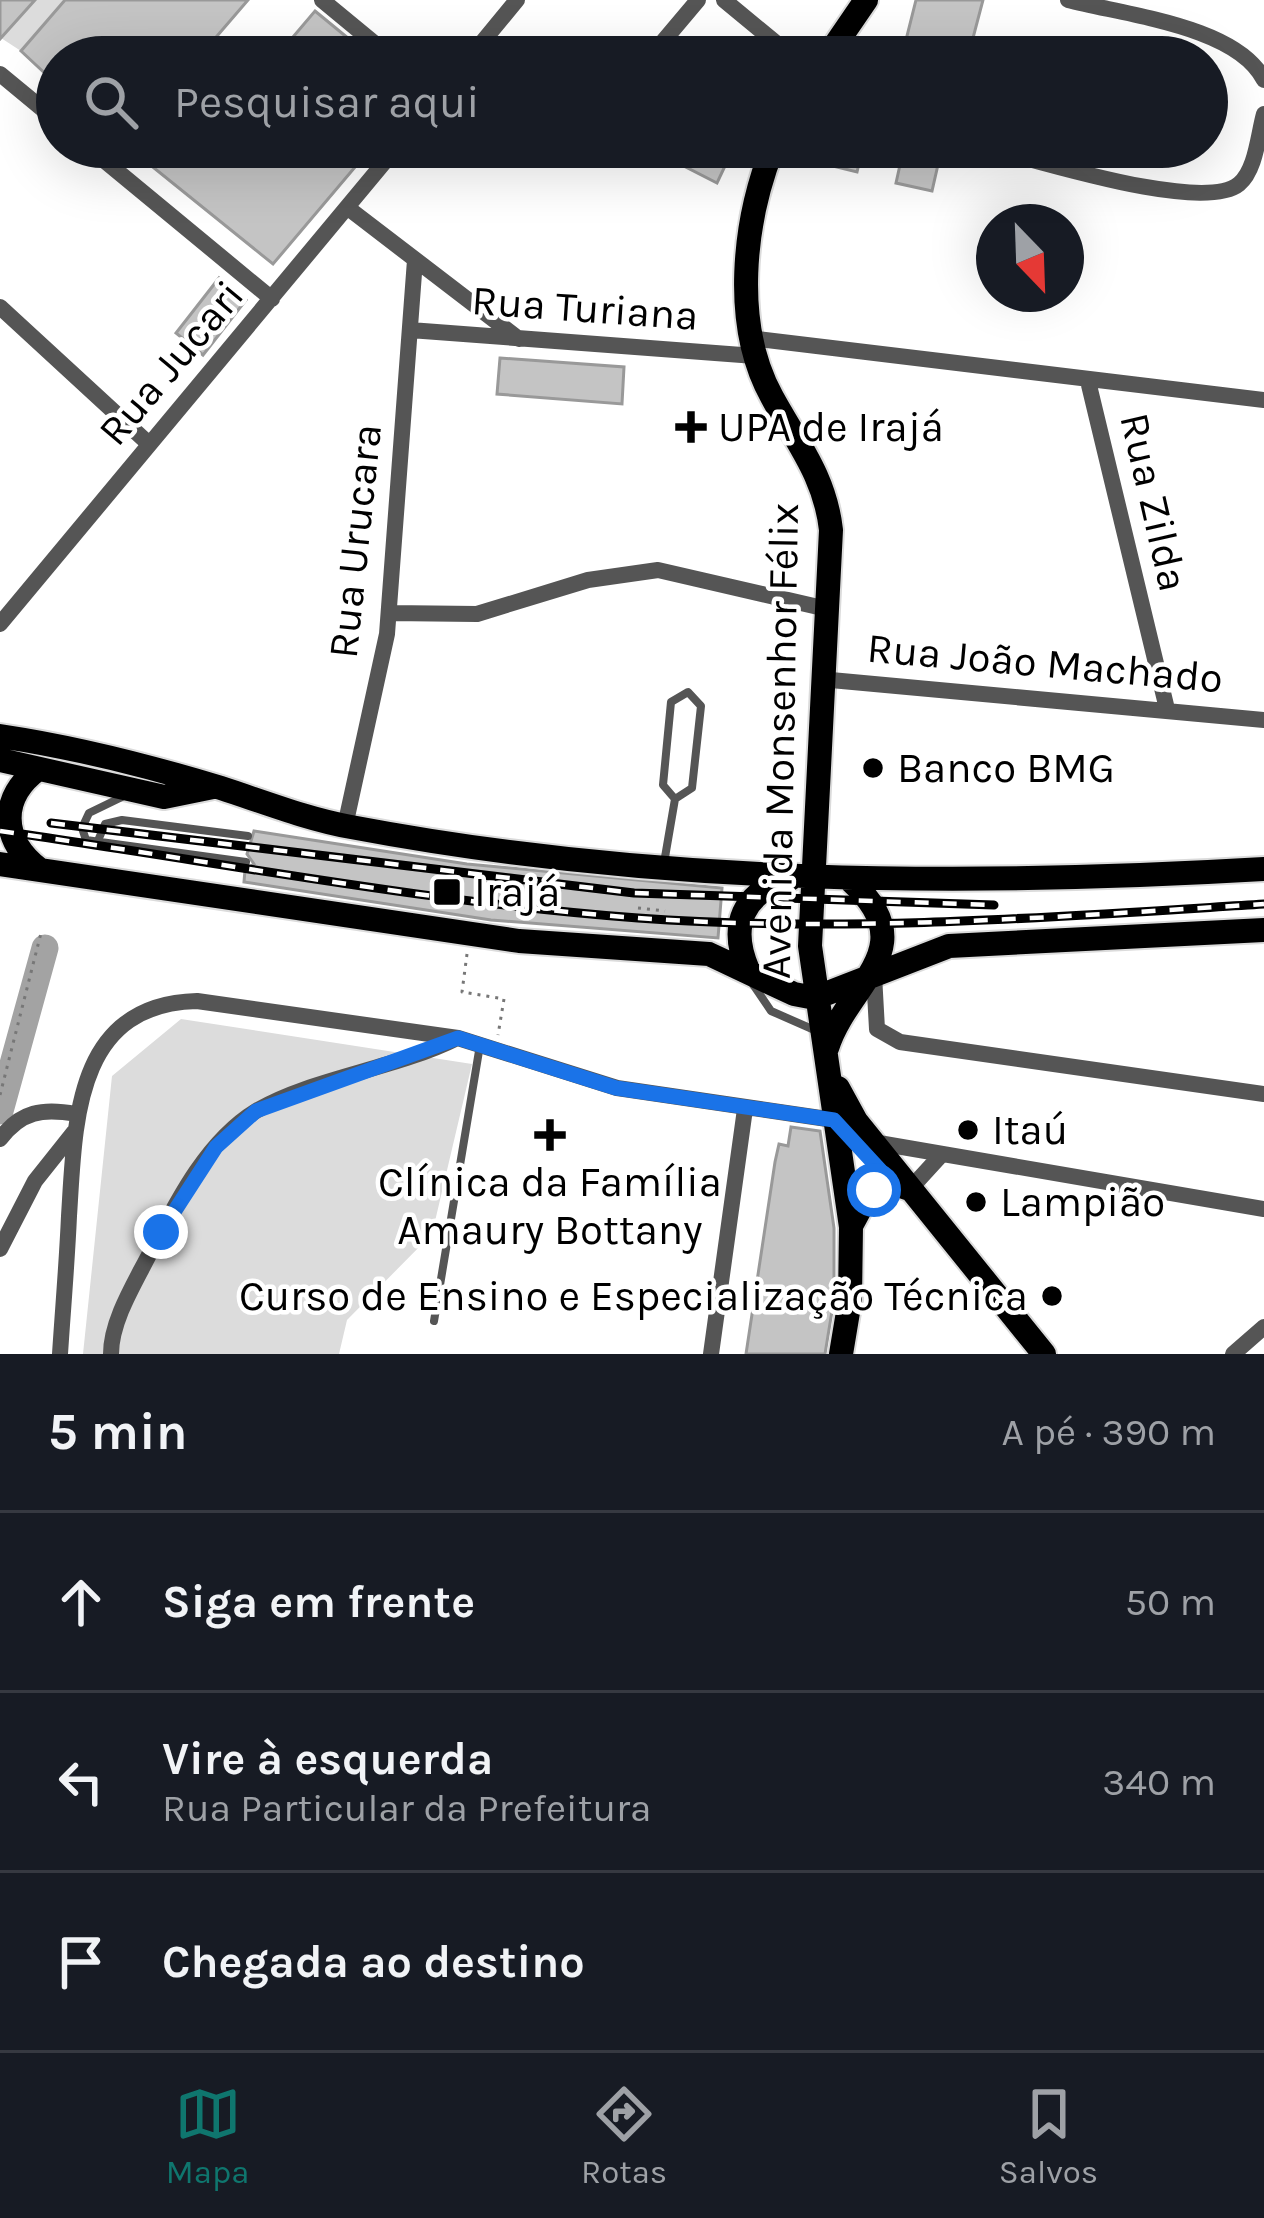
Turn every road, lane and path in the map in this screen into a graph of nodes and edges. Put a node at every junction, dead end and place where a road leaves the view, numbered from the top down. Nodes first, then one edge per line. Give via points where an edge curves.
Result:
1 (322, 0) edge
2 (517, 0) edge
3 (698, 0) edge
4 (724, 0) edge
5 (866, 0) edge
6 (1067, 0) edge
7 (366, 36) edge
8 (487, 36) edge
9 (668, 36) edge
10 (768, 36) edge
11 (841, 36) edge
12 (1207, 36) edge
13 (1228, 41) edge
14 (0, 74) edge
15 (1264, 80) edge
16 (36, 104) edge
17 (1264, 114) edge
18 (113, 168) edge
19 (380, 168) edge
20 (769, 168) edge
21 (1075, 168) edge
22 (348, 208) junction
23 (415, 260) junction
24 (272, 299) junction
25 (0, 307) edge
26 (410, 330) junction
27 (520, 339) junction
28 (752, 347) junction
29 (1088, 381) junction
30 (1264, 400) edge
31 (149, 444) junction
32 (827, 609) junction
33 (389, 613) junction
34 (0, 624) edge
35 (820, 679) junction
36 (1167, 709) junction
37 (1264, 720) edge
38 (0, 736) edge
39 (0, 760) edge
40 (38, 769) junction
41 (215, 787) junction
42 (141, 793) junction
43 (675, 800) junction
44 (345, 826) junction
45 (248, 836) dead end
46 (98, 843) junction
47 (246, 862) dead end
48 (0, 864) edge
49 (663, 866) junction
50 (40, 869) junction
51 (1264, 869) edge
52 (804, 877) junction
53 (851, 880) junction
54 (638, 908) dead end
55 (665, 911) dead end
56 (1264, 930) edge
57 (41, 933) dead end
58 (464, 934) junction
59 (748, 970) junction
60 (874, 975) junction
61 (815, 998) junction
62 (458, 1038) junction
63 (488, 1046) junction
64 (826, 1052) junction
65 (1264, 1094) edge
66 (0, 1095) edge
67 (745, 1109) junction
68 (834, 1120) junction
69 (75, 1123) junction
70 (0, 1139) edge
71 (873, 1142) junction
72 (942, 1154) junction
73 (901, 1186) junction
74 (1264, 1208) edge
75 (851, 1226) junction
76 (0, 1249) edge
77 (434, 1321) dead end
78 (1264, 1327) edge
79 (60, 1354) edge
80 (111, 1354) edge
81 (711, 1354) edge
82 (841, 1354) edge
83 (1044, 1354) edge
84 (1233, 1354) edge

1 - 7 street
2 - 8 street
3 - 9 street
4 - 10 street
5 - 11 main road
6 - 12 street
13 - 15 street
14 - 16 street
17 - 21 street via 1248,172 1238,185 1201,197
18 - 24 street
19 - 22 street, Rua Jucari
20 - 28 main road, Avenida Monsenhor Félix via 749,261
22 - 23 street
22 - 24 street, Rua Jucari
23 - 26 street, Rua Urucara
23 - 27 street
24 - 31 street, Rua Jucari
25 - 31 street
26 - 27 street, Rua Turiana
26 - 33 street, Rua Urucara
27 - 28 street, Rua Turiana
28 - 29 street, Rua Turiana
28 - 32 main road, Avenida Monsenhor Félix via 828,500
29 - 30 street, Rua Turiana
29 - 36 street, Rua Zilda
31 - 34 street, Rua Jucari
32 - 33 street via 658,570 588,580 477,614
32 - 35 main road, Avenida Monsenhor Félix
33 - 44 street, Rua Urucara
35 - 36 street, Rua João Machado
35 - 52 main road, Avenida Monsenhor Félix
36 - 37 street, Rua João Machado
38 - 41 main road
39 - 40 main road
40 - 42 main road
40 - 50 main road via 15,786 4,810 8,839
41 - 42 main road via 174,797
41 - 44 main road
42 - 46 lane via 88,813 82,832
43 - 43 lane via 663,785 671,702 688,692 701,706 694,768 689,795
43 - 49 lane
44 - 49 main road via 425,845
45 - 46 lane via 122,820 105,824
46 - 47 lane
48 - 50 main road
49 - 52 main road
50 - 58 main road
51 - 53 main road
52 - 53 main road
52 - 59 main road via 772,884 745,906 736,933
52 - 61 main road, Avenida Monsenhor Félix
53 - 60 main road via 879,913
54 - 55 path
56 - 60 main road via 949,946
57 - 66 path
58 - 59 main road via 701,952
58 - 63 path via 462,992 503,999
59 - 61 main road
59 - 64 lane via 771,1011
60 - 61 main road
60 - 64 main road via 841,1012
60 - 65 street via 877,1029 900,1042
61 - 64 main road, Avenida Monsenhor Félix
62 - 63 street
62 - 69 street via 218,1004 161,1004 113,1034 87,1076
62 - 80 street via 281,1100 233,1129 161,1232
63 - 67 street via 580,1080
63 - 77 lane
64 - 68 main road, Avenida Monsenhor Félix
64 - 71 main road via 849,1112
67 - 68 street
67 - 81 street
68 - 73 main road
68 - 75 main road, Avenida Monsenhor Félix
69 - 70 street via 37,1111
69 - 76 street
69 - 79 street
71 - 72 street
71 - 73 main road
72 - 73 street
72 - 74 street
73 - 75 main road via 865,1200
73 - 83 main road
75 - 82 main road, Avenida Monsenhor Félix
78 - 84 street

